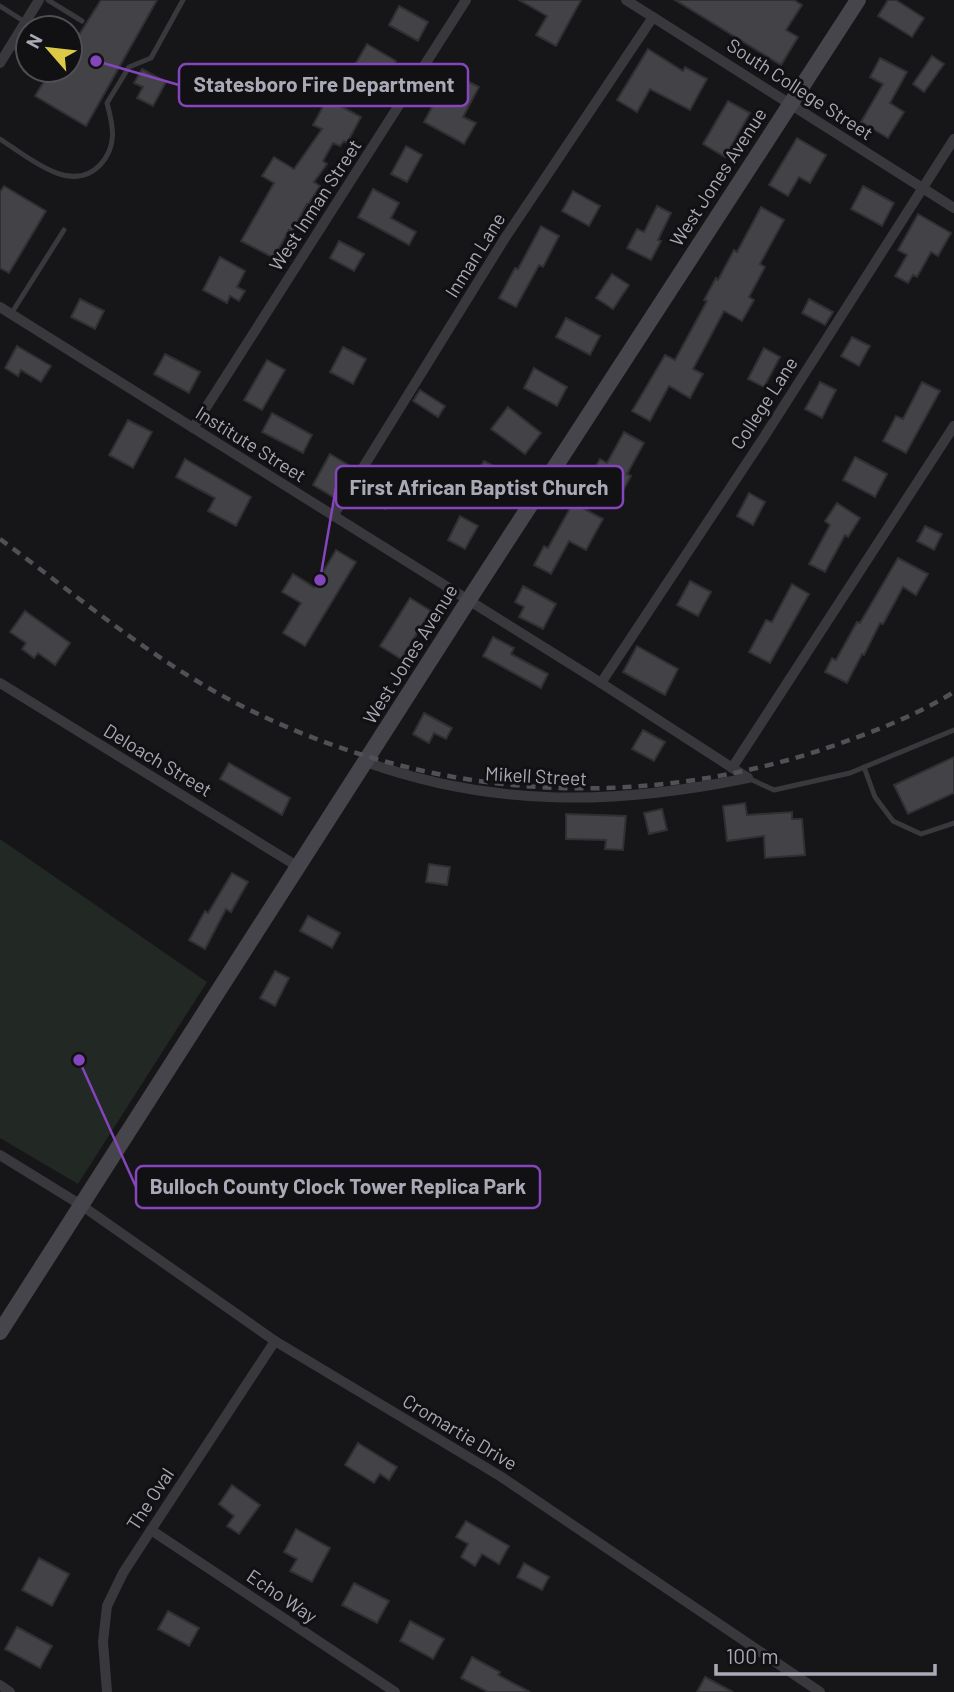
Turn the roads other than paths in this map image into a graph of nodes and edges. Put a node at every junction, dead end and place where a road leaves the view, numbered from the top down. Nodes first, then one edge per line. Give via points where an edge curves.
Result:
1 (48, 0) edge
2 (183, 0) edge
3 (466, 0) edge
4 (626, 0) edge
5 (858, 0) edge
6 (71, 14) edge
7 (653, 17) junction
8 (14, 40) edge
9 (11, 45) junction
10 (14, 47) edge
11 (0, 63) edge
12 (790, 105) junction
13 (0, 139) edge
14 (954, 139) edge
15 (922, 188) junction
16 (954, 208) edge
17 (64, 230) dead end
18 (0, 307) edge
19 (11, 314) junction
20 (954, 426) edge
21 (193, 428) junction
22 (333, 516) junction
23 (468, 601) junction
24 (0, 683) edge
25 (601, 683) junction
26 (954, 730) edge
27 (366, 762) junction
28 (864, 767) junction
29 (732, 768) junction
30 (748, 778) junction
31 (954, 823) edge
32 (297, 866) junction
33 (0, 1155) edge
34 (81, 1205) junction
35 (0, 1332) edge
36 (275, 1341) junction
37 (151, 1530) junction
38 (0, 1685) edge
39 (10, 1692) edge
40 (107, 1692) edge
41 (395, 1692) edge
42 (820, 1692) edge

1 - 6 lane
2 - 13 lane via 151,58 129,67 107,103 113,141 106,159 92,174 59,174
3 - 21 street, West Inman Street
4 - 7 street, South College Street
5 - 12 street, West Jones Avenue
7 - 12 street, South College Street
7 - 22 street, Inman Lane via 505,238
8 - 9 street
9 - 10 lane
9 - 11 street
12 - 15 street, South College Street
12 - 23 street, West Jones Avenue
14 - 15 street, College Lane
15 - 16 street, South College Street
15 - 25 street, College Lane
17 - 19 lane
18 - 19 street, Institute Street
19 - 21 street, Institute Street
20 - 29 street
21 - 22 street, Institute Street
22 - 23 street, Institute Street
23 - 25 street, Institute Street
23 - 27 street, West Jones Avenue
24 - 32 street, Deloach Street
25 - 29 street, Institute Street
26 - 28 lane
27 - 30 street, Mikell Street via 433,783 564,799 664,793
27 - 32 street, West Jones Avenue
28 - 30 lane via 774,790
28 - 31 lane via 875,797 892,821 921,834
29 - 30 street, Institute Street
32 - 34 street, West Jones Avenue
33 - 34 street, Cromartie Drive
34 - 35 street, West Jones Avenue
34 - 36 street, Cromartie Drive
36 - 37 street, The Oval
36 - 42 street, Cromartie Drive via 500,1476
37 - 40 street, The Oval via 107,1606 103,1642
37 - 41 street, Echo Way
38 - 39 street

